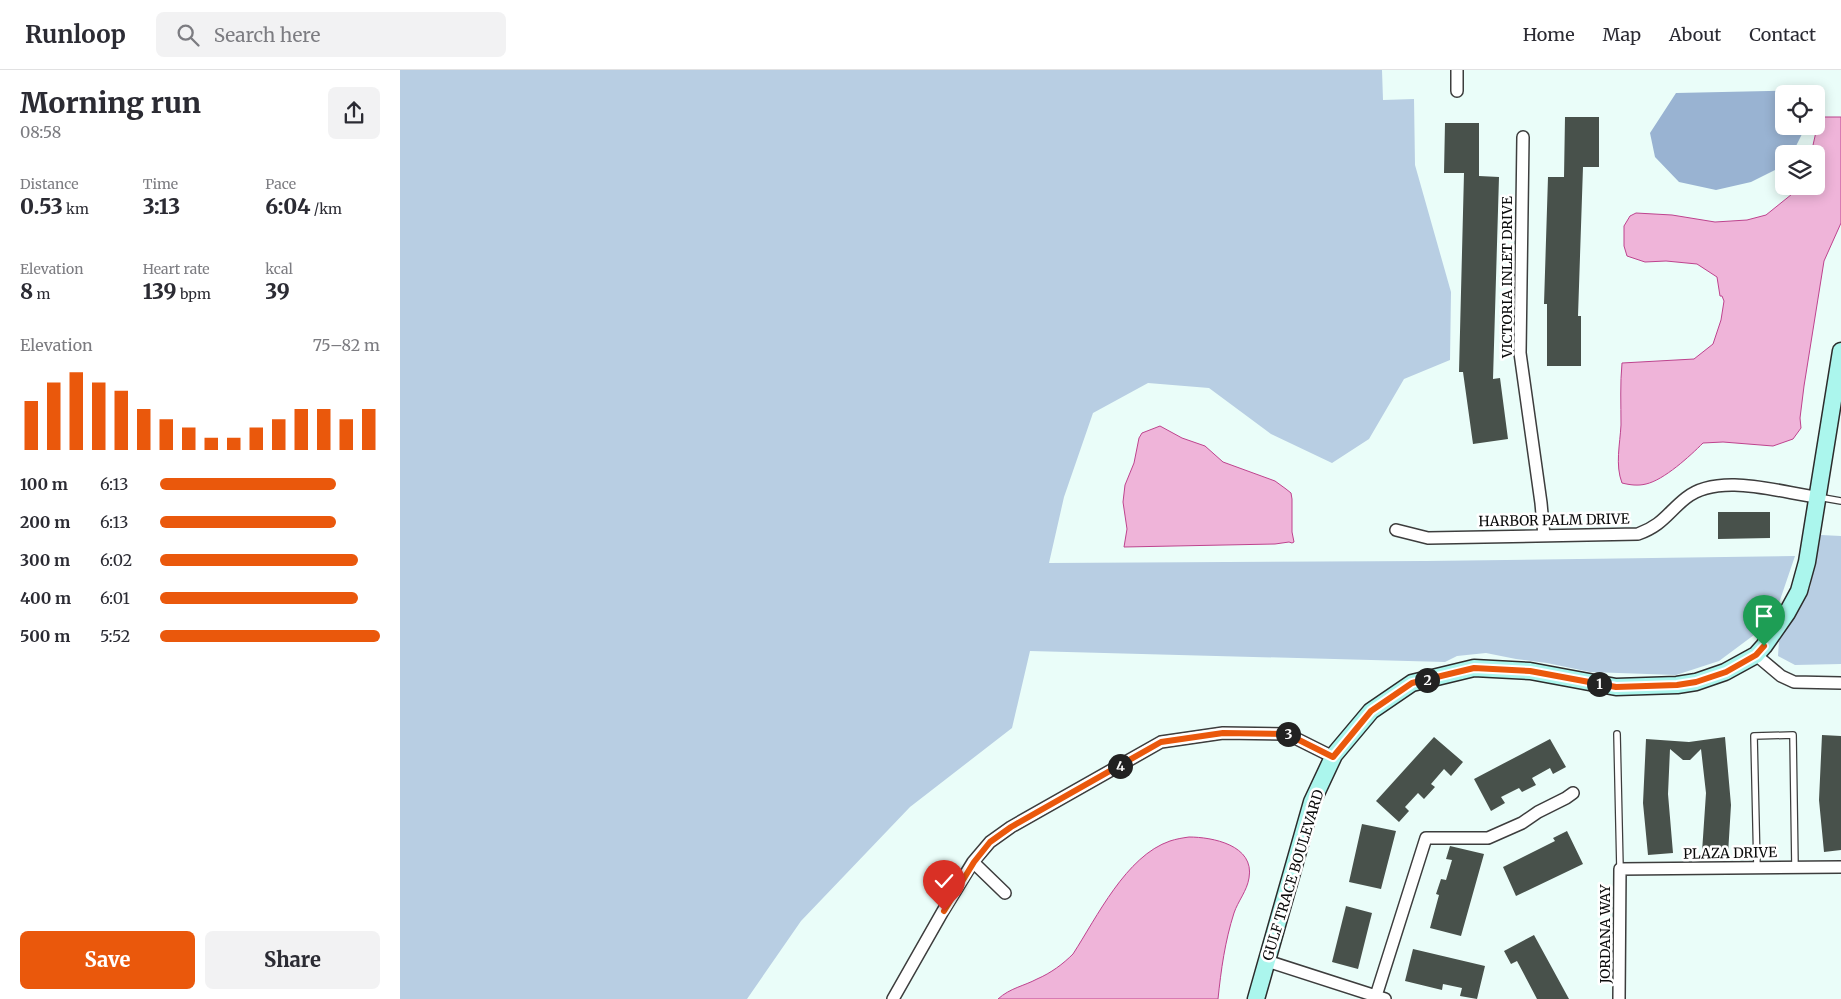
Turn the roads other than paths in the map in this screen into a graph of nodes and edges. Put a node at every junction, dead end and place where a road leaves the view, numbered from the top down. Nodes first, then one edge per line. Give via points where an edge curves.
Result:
1 (1457, 70) edge
2 (1457, 91) dead end
3 (1523, 137) dead end
4 (1841, 351) edge
5 (1816, 497) junction
6 (1841, 500) edge
7 (1396, 530) dead end
8 (1544, 536) junction
9 (1756, 655) junction
10 (1841, 683) edge
11 (1617, 734) dead end
12 (1333, 757) junction
13 (1573, 793) dead end
14 (974, 862) junction
15 (1795, 867) junction
16 (1841, 867) edge
17 (1756, 868) junction
18 (1620, 869) junction
19 (1005, 893) dead end
20 (1267, 961) junction
21 (1379, 998) edge
22 (893, 999) edge
23 (1256, 999) edge
24 (1619, 999) edge

1 - 2 street
3 - 8 street, VICTORIA INLET DRIVE via 1520,353
4 - 5 street, GULF TRACE BOULEVARD
5 - 6 lane
5 - 8 street, HARBOR PALM DRIVE via 1720,484 1687,497 1662,522 1638,534
5 - 9 street, GULF TRACE BOULEVARD via 1807,562 1799,591 1788,614
7 - 8 street, HARBOR PALM DRIVE via 1428,538
9 - 10 street via 1781,676 1794,682
9 - 12 street, GULF TRACE BOULEVARD via 1726,672 1696,682 1652,687 1616,687 1530,671 1474,668 1412,683 1371,711
11 - 18 lane
12 - 14 street via 1287,734 1223,733 1161,742 1011,827 990,842
12 - 20 street, GULF TRACE BOULEVARD via 1312,802
13 - 21 street via 1522,823 1488,838 1426,838
14 - 19 street
14 - 22 street
15 - 16 street, PLAZA DRIVE
15 - 17 street, PLAZA DRIVE
15 - 17 lane via 1793,735 1754,736
17 - 18 street, PLAZA DRIVE
18 - 24 street, JORDANA WAY
20 - 21 street
20 - 23 street, GULF TRACE BOULEVARD

